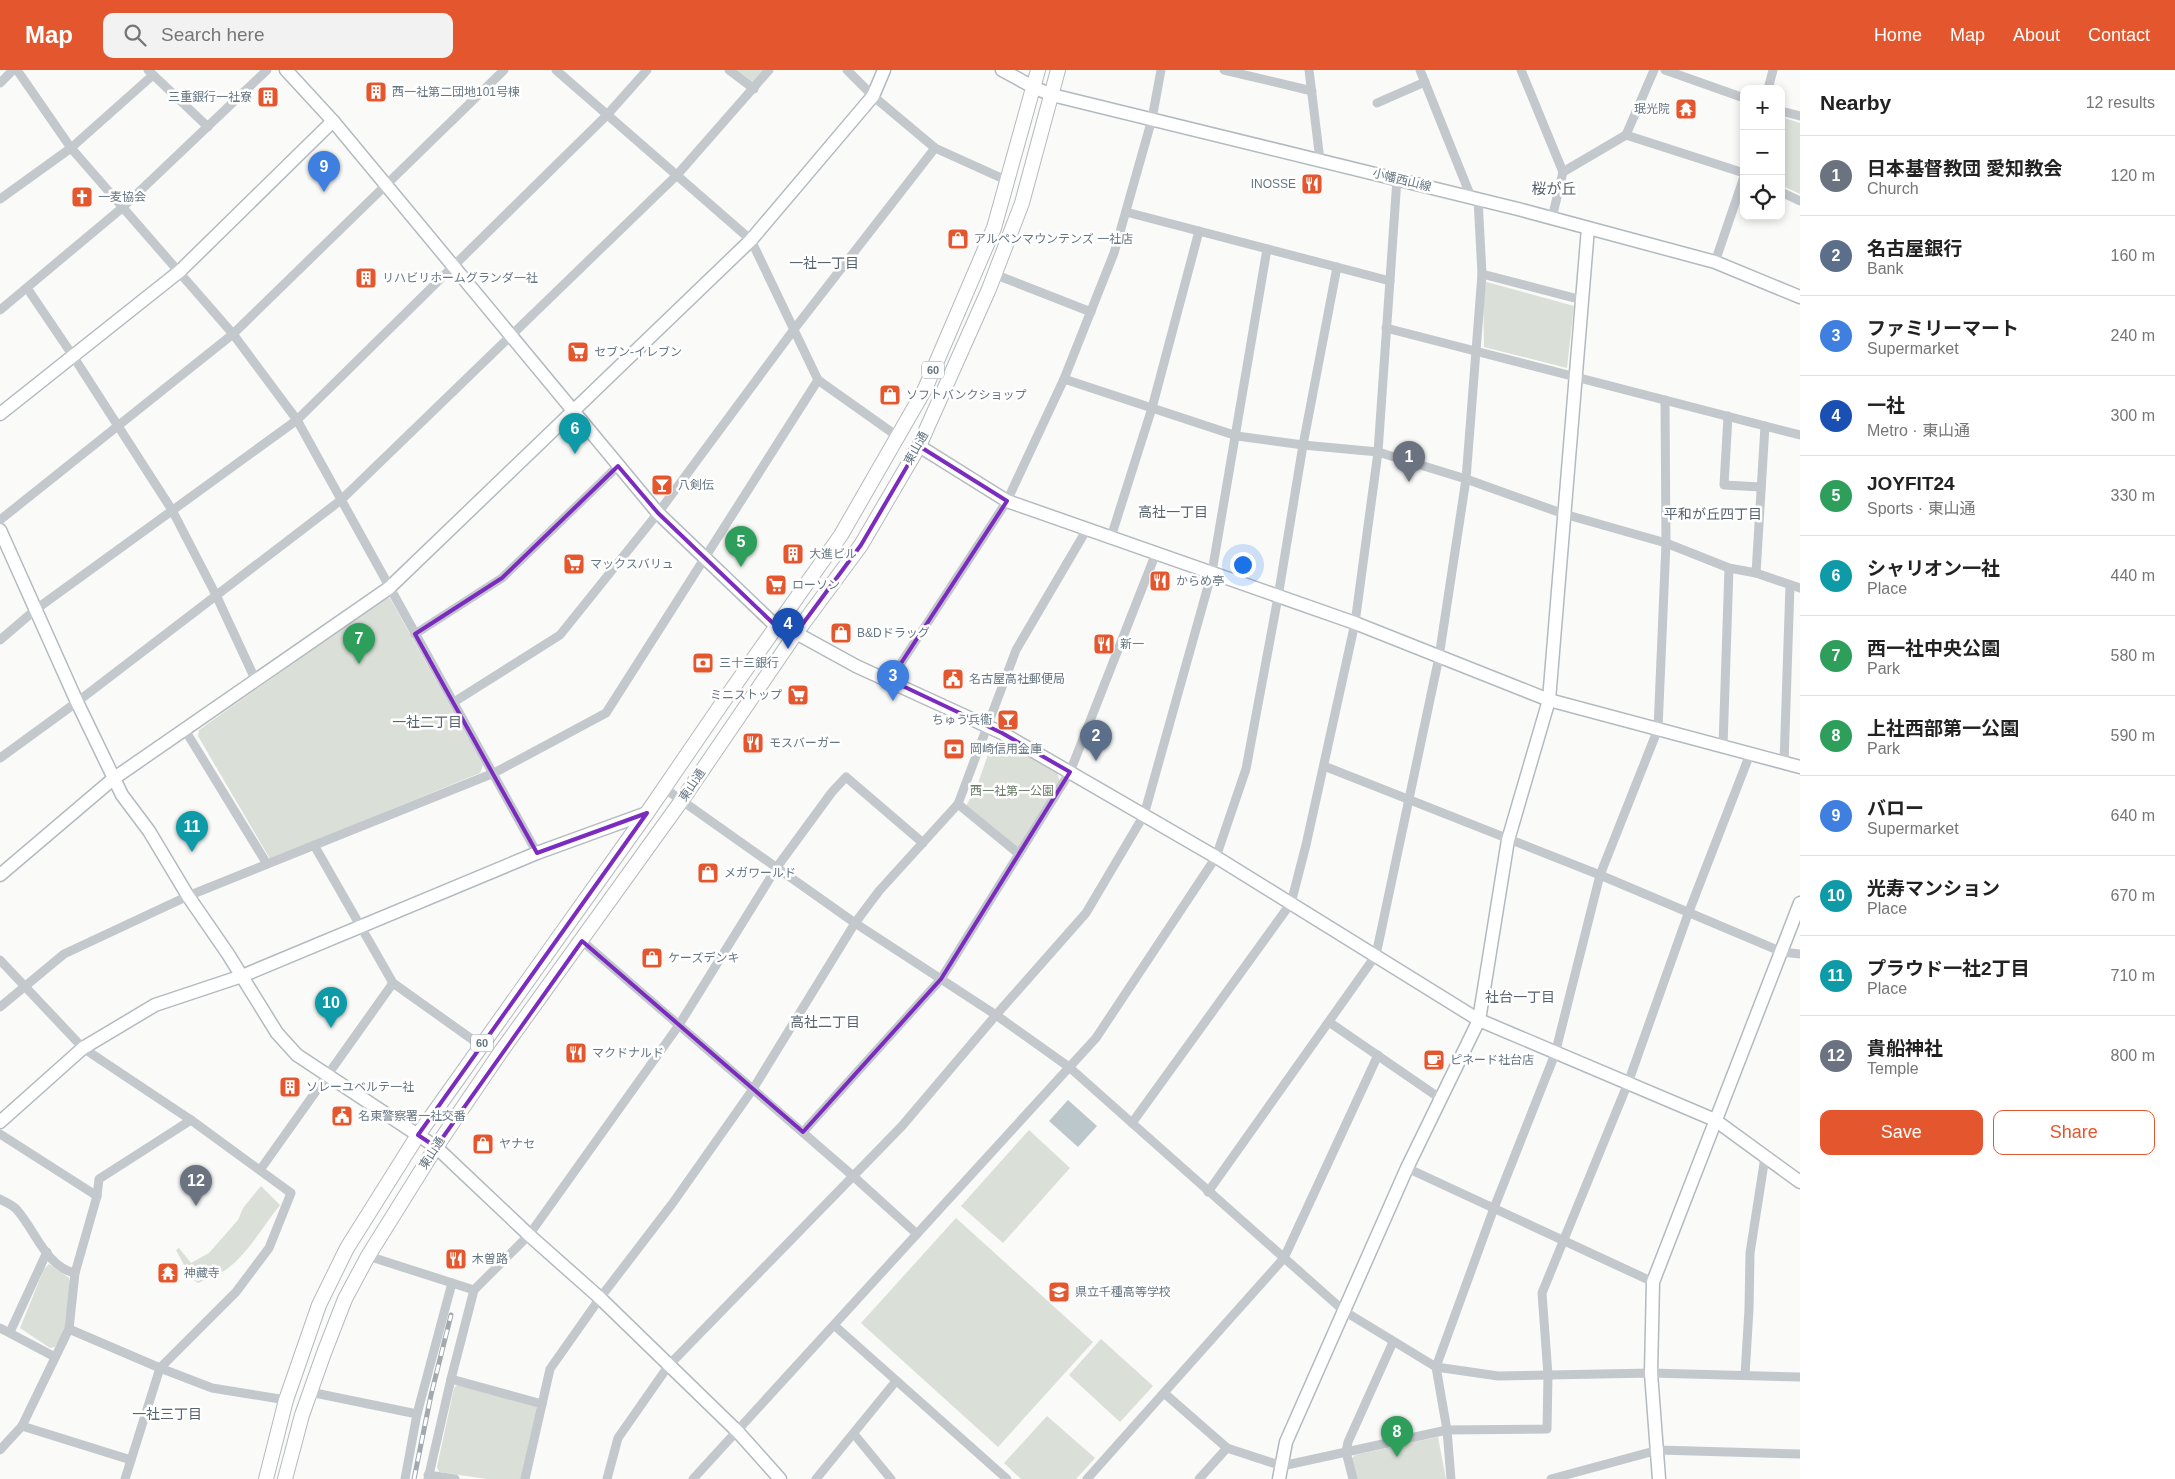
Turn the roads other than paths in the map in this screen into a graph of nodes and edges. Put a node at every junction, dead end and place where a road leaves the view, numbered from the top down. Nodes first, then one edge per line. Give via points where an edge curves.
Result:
1 (13, 70) edge
2 (17, 70) edge
3 (267, 70) edge
4 (286, 70) edge
5 (504, 70) edge
6 (556, 70) edge
7 (648, 70) edge
8 (729, 70) edge
9 (769, 70) edge
10 (847, 70) edge
11 (884, 70) edge
12 (1002, 70) edge
13 (1038, 70) edge
14 (1058, 70) edge
15 (1162, 70) edge
16 (1224, 70) edge
17 (1309, 70) edge
18 (1420, 70) edge
19 (1521, 70) edge
20 (1654, 70) edge
21 (1665, 70) edge
22 (1773, 70) edge
23 (151, 72) edge
24 (0, 82) edge
25 (1425, 82) junction
26 (1769, 85) edge
27 (1033, 87) junction
28 (754, 89) junction
29 (1312, 91) junction
30 (1052, 95) junction
31 (873, 96) junction
32 (1740, 97) edge
33 (1377, 102) dead end
34 (1785, 112) edge
35 (607, 115) junction
36 (1800, 116) edge
37 (1152, 120) junction
38 (333, 121) junction
39 (208, 127) junction
40 (1626, 135) junction
41 (71, 148) junction
42 (935, 148) junction
43 (1320, 160) junction
44 (1563, 172) junction
45 (1740, 174) edge
46 (677, 176) junction
47 (1397, 179) junction
48 (1008, 181) junction
49 (387, 185) junction
50 (1740, 187) edge
51 (1785, 194) edge
52 (1475, 198) junction
53 (0, 199) edge
54 (1800, 201) edge
55 (122, 208) junction
56 (1126, 212) junction
57 (1552, 218) junction
58 (1588, 228) junction
59 (1199, 231) junction
60 (751, 240) junction
61 (1268, 249) junction
62 (1715, 262) junction
63 (454, 267) junction
64 (1336, 267) junction
65 (180, 271) junction
66 (994, 274) junction
67 (1482, 274) junction
68 (1390, 281) junction
69 (27, 288) junction
70 (1800, 297) edge
71 (1582, 300) junction
72 (0, 310) edge
73 (1091, 312) junction
74 (795, 328) junction
75 (1386, 328) junction
76 (233, 334) junction
77 (512, 335) junction
78 (1476, 352) junction
79 (74, 356) junction
80 (1576, 377) junction
81 (1064, 379) junction
82 (818, 380) junction
83 (1665, 400) junction
84 (1152, 408) junction
85 (573, 412) junction
86 (0, 414) edge
87 (1728, 416) junction
88 (297, 420) junction
89 (119, 426) junction
90 (1765, 426) junction
91 (1800, 435) edge
92 (897, 436) junction
93 (1237, 436) junction
94 (919, 446) junction
95 (1303, 446) junction
96 (1378, 452) junction
97 (618, 466) junction
98 (1466, 479) junction
99 (1761, 487) junction
100 (341, 500) junction
101 (1007, 501) junction
102 (172, 510) junction
103 (658, 513) junction
104 (1564, 514) junction
105 (0, 520) edge
106 (1087, 529) junction
107 (0, 530) edge
108 (1112, 538) junction
109 (1666, 543) junction
110 (1156, 553) junction
111 (705, 557) junction
112 (1729, 568) junction
113 (1212, 572) junction
114 (1756, 573) junction
115 (1790, 585) junction
116 (389, 588) junction
117 (1800, 588) edge
118 (216, 595) junction
119 (1278, 598) junction
120 (35, 610) junction
121 (1355, 624) junction
122 (776, 627) junction
123 (796, 633) junction
124 (415, 634) junction
125 (0, 640) edge
126 (1439, 657) junction
127 (890, 680) junction
128 (256, 681) junction
129 (1549, 700) junction
130 (77, 702) junction
131 (454, 702) junction
132 (987, 726) junction
133 (1658, 729) junction
134 (185, 730) junction
135 (1722, 746) junction
136 (1750, 754) junction
137 (0, 758) edge
138 (1784, 763) junction
139 (1324, 766) junction
140 (1800, 767) edge
141 (1070, 772) junction
142 (494, 773) junction
143 (114, 779) junction
144 (664, 788) junction
145 (682, 800) junction
146 (1408, 800) junction
147 (958, 804) junction
148 (647, 813) junction
149 (1144, 815) junction
150 (1508, 840) junction
151 (923, 843) junction
152 (314, 845) junction
153 (537, 854) junction
154 (1019, 854) junction
155 (1216, 857) junction
156 (267, 864) junction
157 (778, 867) junction
158 (0, 875) edge
159 (1600, 875) junction
160 (188, 896) junction
161 (1291, 903) junction
162 (1800, 903) edge
163 (1688, 914) junction
164 (855, 923) junction
165 (359, 926) junction
166 (582, 941) junction
167 (1782, 952) junction
168 (1800, 954) edge
169 (1376, 956) junction
170 (0, 960) edge
171 (242, 976) junction
172 (941, 979) junction
173 (393, 983) junction
174 (25, 986) junction
175 (0, 1006) edge
176 (996, 1014) junction
177 (1478, 1020) junction
178 (1329, 1022) junction
179 (679, 1025) junction
180 (480, 1045) junction
181 (84, 1048) junction
182 (1555, 1054) junction
183 (1378, 1055) junction
184 (1069, 1067) junction
185 (327, 1074) junction
186 (1628, 1084) junction
187 (753, 1089) junction
188 (1441, 1099) junction
189 (191, 1120) junction
190 (1715, 1120) junction
191 (0, 1122) edge
192 (1132, 1123) junction
193 (803, 1132) junction
194 (0, 1134) edge
195 (418, 1135) junction
196 (436, 1147) junction
197 (1765, 1157) junction
198 (1407, 1168) junction
199 (260, 1170) junction
200 (853, 1176) junction
201 (1800, 1182) edge
202 (1208, 1192) junction
203 (97, 1196) junction
204 (0, 1199) edge
205 (1494, 1208) junction
206 (917, 1234) junction
207 (529, 1236) junction
208 (1563, 1242) junction
209 (47, 1252) junction
210 (368, 1256) junction
211 (1284, 1258) junction
212 (75, 1273) junction
213 (1653, 1282) junction
214 (452, 1283) junction
215 (474, 1290) junction
216 (600, 1298) junction
217 (1344, 1311) junction
218 (835, 1326) junction
219 (0, 1328) edge
220 (70, 1329) junction
221 (10, 1332) junction
222 (1394, 1342) junction
223 (55, 1357) junction
224 (668, 1366) junction
225 (1436, 1367) junction
226 (160, 1368) junction
227 (1651, 1373) junction
228 (1548, 1375) junction
229 (1745, 1375) junction
230 (1800, 1377) edge
231 (451, 1379) junction
232 (896, 1381) junction
233 (310, 1392) junction
234 (1164, 1393) junction
235 (286, 1400) junction
236 (542, 1404) junction
237 (417, 1414) junction
238 (302, 1416) junction
239 (22, 1426) junction
240 (1447, 1430) junction
241 (738, 1432) junction
242 (854, 1434) junction
243 (1227, 1448) junction
244 (0, 1450) edge
245 (1658, 1450) junction
246 (1346, 1452) junction
247 (1800, 1454) edge
248 (131, 1460) junction
249 (1282, 1466) junction
250 (428, 1477) edge
251 (125, 1479) edge
252 (265, 1479) edge
253 (284, 1479) edge
254 (291, 1479) edge
255 (404, 1479) edge
256 (455, 1479) edge
257 (525, 1479) edge
258 (607, 1479) edge
259 (693, 1479) edge
260 (780, 1479) edge
261 (816, 1479) edge
262 (891, 1479) edge
263 (1007, 1479) edge
264 (1087, 1479) edge
265 (1198, 1479) edge
266 (1279, 1479) edge
267 (1353, 1479) edge
268 (1451, 1479) edge
269 (1551, 1479) edge
270 (1659, 1479) edge

1 - 24 street
2 - 41 street
3 - 39 street
4 - 38 street
5 - 49 street
6 - 35 street
7 - 35 street
8 - 28 street
9 - 28 street
10 - 31 street
11 - 31 street
12 - 27 street, 小幡西山線
13 - 27 main road, 東山通 / 60
14 - 30 main road, 東山通 / 60
15 - 37 street
16 - 29 street
17 - 29 street
18 - 25 street
19 - 44 street
20 - 40 street
21 - 32 street
22 - 26 street
23 - 39 street
23 - 41 street
25 - 33 street
25 - 52 street
27 - 30 street, 小幡西山線
27 - 48 main road, 東山通 / 60
28 - 46 street
29 - 43 street
30 - 37 street, 小幡西山線
30 - 66 main road, 東山通 / 60 via 1022,203
31 - 42 street
31 - 60 street
34 - 36 street
35 - 46 street
35 - 63 street
37 - 43 street, 小幡西山線
37 - 56 street
38 - 49 street
38 - 65 street
39 - 55 street
40 - 44 street
40 - 45 street
41 - 53 street
41 - 55 street
42 - 48 street
42 - 74 street
43 - 47 street, 小幡西山線
44 - 57 street
46 - 60 street
46 - 77 street
47 - 52 street, 小幡西山線
47 - 68 street
48 - 92 main road, 東山通 / 60 via 994,228 925,389
49 - 63 street
49 - 76 street
50 - 62 street
51 - 54 street
52 - 57 street, 小幡西山線
52 - 67 street
55 - 65 street
55 - 69 street
56 - 59 street
56 - 73 street
57 - 58 street, 小幡西山線
58 - 62 street, 小幡西山線
58 - 71 street
59 - 61 street
59 - 84 street
60 - 74 street
60 - 85 street
61 - 64 street
61 - 93 street
62 - 70 street, 小幡西山線
63 - 77 street
63 - 88 street
64 - 68 street
64 - 95 street
65 - 76 street
65 - 79 street
66 - 73 street
66 - 94 main road, 東山通 / 60
67 - 71 street
67 - 78 street
68 - 75 street
69 - 72 street
69 - 79 street
71 - 80 street
73 - 81 street
74 - 82 street
74 - 103 street
75 - 78 street
75 - 96 street
76 - 88 street
76 - 89 street
77 - 85 street
77 - 100 street
78 - 80 street
78 - 98 street
79 - 86 street
79 - 89 street
80 - 83 street
80 - 104 street
81 - 84 street
81 - 101 street
82 - 92 street
82 - 111 street
83 - 87 street
83 - 109 street
84 - 93 street
84 - 108 street
85 - 97 street
85 - 116 street
87 - 90 street
87 - 99 street via 1724,485
88 - 100 street
88 - 102 street
89 - 102 street
89 - 105 street
90 - 91 street
90 - 99 street
92 - 122 main road, 東山通 / 60 via 841,535
93 - 95 street
93 - 113 street
94 - 101 street
94 - 123 main road, 東山通 / 60 via 861,545
95 - 96 street
95 - 119 street
96 - 98 street
96 - 121 street
97 - 103 street
97 - 124 street via 502,578
98 - 104 street
98 - 126 street
99 - 114 street
100 - 116 street
100 - 118 street
101 - 106 street
101 - 127 street
102 - 118 street
102 - 120 street
103 - 111 street
103 - 131 street via 560,635
104 - 109 street
104 - 129 street
106 - 108 street
106 - 132 street via 1016,650
107 - 120 street
108 - 110 street
109 - 112 street
109 - 133 street
110 - 113 street
110 - 141 street
111 - 122 street
111 - 142 street via 606,714
112 - 114 street
112 - 135 street
113 - 119 street
113 - 149 street
114 - 115 street
115 - 117 street
115 - 138 street
116 - 124 street
116 - 128 street
118 - 128 street
118 - 130 street
119 - 121 street
119 - 155 street via 1246,769
120 - 125 street
120 - 130 street
121 - 126 street
121 - 139 street
122 - 123 street
122 - 144 main road, 東山通 / 60
123 - 127 street via 856,666
123 - 145 main road, 東山通 / 60
124 - 131 street
126 - 129 street
126 - 146 street
127 - 132 street
128 - 134 street
129 - 133 street
129 - 150 street
130 - 137 street
130 - 143 street
131 - 142 street
132 - 141 street
132 - 147 street
133 - 135 street
133 - 159 street
134 - 143 street
134 - 156 street
135 - 136 street
136 - 138 street
136 - 163 street
138 - 140 street
139 - 146 street
139 - 161 street
141 - 149 street
141 - 154 street
142 - 152 street
142 - 153 street
143 - 158 street
143 - 160 street
144 - 145 street
144 - 148 main road, 東山通 / 60
145 - 157 street
145 - 166 main road, 東山通 / 60
146 - 150 street
146 - 169 street
147 - 151 street
147 - 154 street
148 - 153 street
148 - 180 main road, 東山通 / 60
149 - 155 street
149 - 176 street via 1086,913
150 - 159 street
150 - 177 street
151 - 157 street via 846,777
151 - 164 street
152 - 156 street
152 - 165 street
153 - 165 street
154 - 172 street
155 - 161 street
155 - 184 street via 1096,1038
156 - 160 street
157 - 164 street
157 - 179 street
159 - 163 street
159 - 182 street
160 - 171 street
160 - 174 street via 64,954
161 - 169 street
161 - 192 street
162 - 167 street
163 - 167 street
163 - 186 street
164 - 172 street
164 - 187 street
165 - 171 street
165 - 173 street
166 - 179 street
166 - 196 main road, 東山通 / 60
167 - 168 street
167 - 190 street
169 - 177 street
169 - 178 street
170 - 174 street
171 - 181 street via 155,1005
171 - 185 street via 277,1033 297,1055
172 - 176 street
172 - 193 street
173 - 180 street
173 - 185 street
174 - 175 street
174 - 181 street
176 - 184 street
176 - 200 street via 902,1126
177 - 182 street
177 - 188 street
178 - 183 street
178 - 202 street
179 - 187 street
179 - 207 street
180 - 195 main road, 東山通 / 60
181 - 189 street
181 - 191 street
182 - 186 street
182 - 205 street
183 - 188 street
183 - 211 street
184 - 192 street
184 - 206 street
185 - 195 street
185 - 199 street
186 - 190 street
186 - 208 street
187 - 193 street
187 - 216 street via 672,1204
188 - 198 street
189 - 199 street
189 - 203 street via 99,1179
190 - 197 street
190 - 213 street
192 - 202 street
193 - 200 street
194 - 203 street
195 - 196 street
195 - 235 main road, 東山通 / 60 via 347,1248 319,1305
196 - 207 street
196 - 210 main road, 東山通 / 60
197 - 201 street
197 - 229 street via 1750,1253
198 - 205 street
198 - 217 street
199 - 226 street via 291,1193 269,1248 236,1292
200 - 206 street
200 - 224 street
202 - 211 street
203 - 212 street
204 - 209 street via 16,1208
205 - 208 street
205 - 225 street
206 - 218 street
207 - 215 street
207 - 216 street
208 - 213 street
208 - 228 street via 1542,1293
209 - 212 street via 66,1271
209 - 221 street
210 - 214 street
210 - 233 main road, 東山通 / 60 via 345,1299
211 - 217 street
211 - 234 street
212 - 220 street
213 - 227 street
214 - 215 street
214 - 237 street
215 - 231 street
216 - 224 street
216 - 236 street via 550,1369
217 - 222 street
217 - 249 street via 1286,1442
218 - 232 street
218 - 241 street
219 - 221 street
220 - 223 street
220 - 226 street
221 - 223 street
222 - 225 street
222 - 246 street
223 - 239 street
224 - 241 street
224 - 258 street via 618,1438
225 - 228 street via 1498,1376
225 - 240 street
226 - 235 street via 212,1388
226 - 248 street
227 - 228 street
227 - 229 street
227 - 245 street
228 - 240 street via 1547,1429
229 - 230 street
231 - 236 street
231 - 250 street
232 - 242 street
232 - 263 street
233 - 237 street
233 - 238 main road, 東山通 / 60
234 - 243 street
234 - 264 street
235 - 252 main road, 東山通 / 60
236 - 257 street
237 - 255 street
238 - 253 main road, 東山通 / 60
238 - 254 main road, 60
239 - 244 street
239 - 248 street
240 - 246 street
240 - 268 street
241 - 259 street
241 - 260 street
242 - 261 street
242 - 262 street
243 - 249 street
243 - 265 street
245 - 247 street
245 - 269 street
245 - 270 street
246 - 249 street
246 - 267 street
248 - 251 street
249 - 266 street
250 - 256 street

